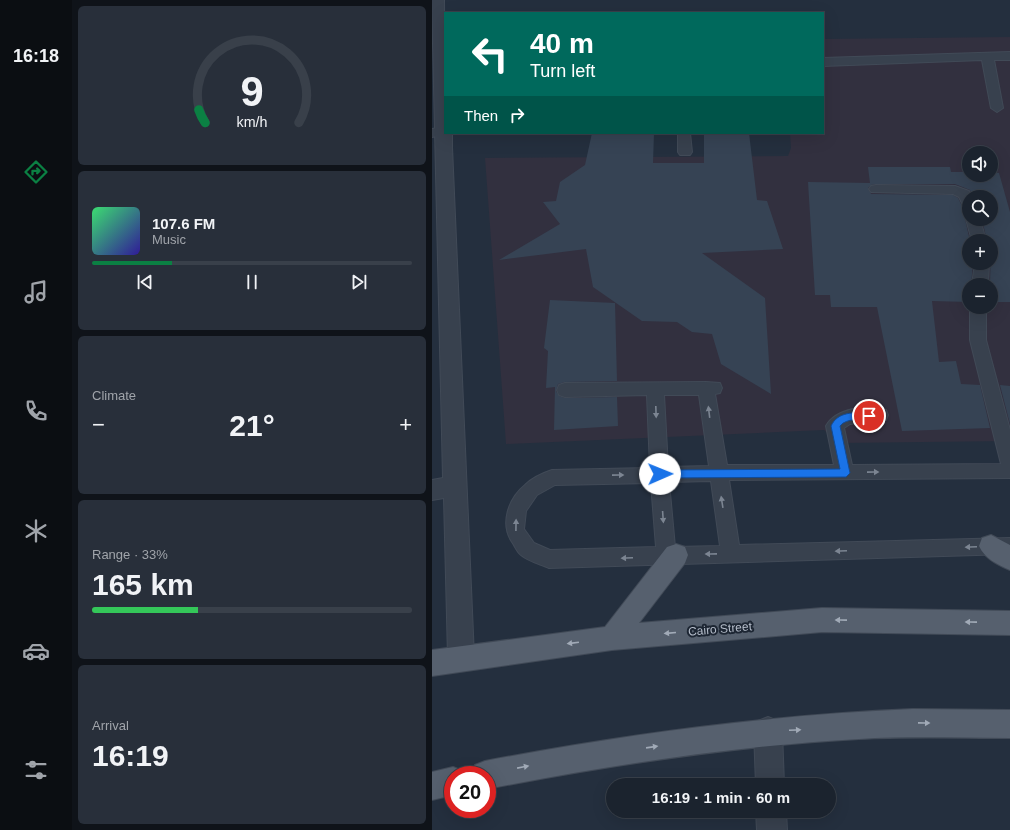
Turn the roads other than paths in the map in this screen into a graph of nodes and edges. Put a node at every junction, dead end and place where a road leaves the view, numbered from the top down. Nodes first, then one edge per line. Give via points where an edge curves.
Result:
1 (437, 0) edge
2 (1010, 56) edge
3 (987, 57) junction
4 (824, 62) edge
5 (997, 108) dead end
6 (684, 134) edge
7 (438, 140) edge
8 (685, 152) dead end
9 (876, 189) dead end
10 (962, 193) edge
11 (978, 314) edge
12 (655, 389) junction
13 (565, 390) dead end
14 (880, 415) dead end
15 (1010, 463) edge
16 (1010, 471) edge
17 (718, 473) junction
18 (846, 473) junction
19 (660, 474) junction
20 (443, 488) edge
21 (1004, 550) edge
22 (731, 554) junction
23 (671, 556) junction
24 (1010, 623) edge
25 (612, 638) junction
26 (461, 657) junction
27 (432, 663) edge
28 (1010, 724) edge
29 (768, 731) junction
30 (496, 773) edge
31 (770, 778) edge
32 (444, 784) edge
33 (432, 786) edge
34 (771, 818) edge
35 (772, 830) edge

1 - 7 street
2 - 3 lane
3 - 4 lane
3 - 5 lane
6 - 8 lane
7 - 20 street
9 - 10 lane via 956,190
11 - 15 lane via 978,340
12 - 13 lane
17 -> 12 lane via 710,388
12 -> 19 lane
14 - 18 lane via 848,417 840,420 835,426
18 -> 16 lane
17 - 18 lane
17 - 19 lane
22 -> 17 lane
19 -> 23 lane
23 -> 19 lane via 548,559 527,549 515,531 517,509 531,490 552,478
20 - 26 street
21 -> 22 lane
22 -> 23 lane
23 - 25 main road
24 -> 25 main road, Cairo Street via 822,620
25 -> 26 main road, Cairo Street
26 - 27 main road, Cairo Street
29 -> 28 main road via 914,722
30 -> 29 main road via 568,758
29 - 31 street
32 - 33 main road
34 - 35 street

